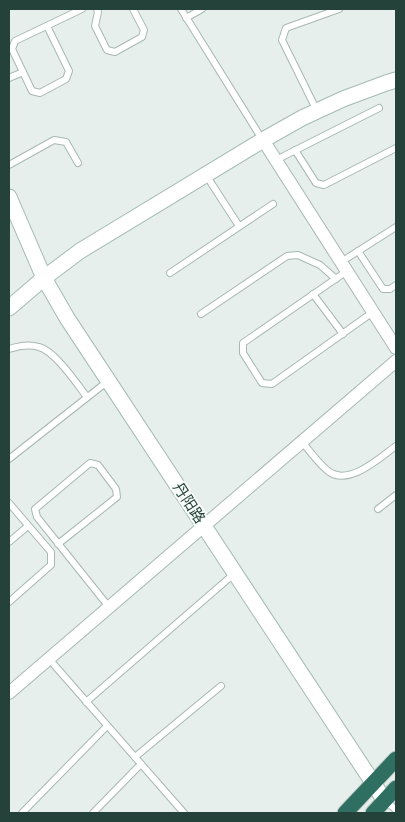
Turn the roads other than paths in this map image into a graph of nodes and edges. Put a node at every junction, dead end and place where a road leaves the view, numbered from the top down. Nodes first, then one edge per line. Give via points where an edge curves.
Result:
1 (82, 9) edge
2 (97, 9) edge
3 (133, 9) edge
4 (181, 9) edge
5 (202, 9) edge
6 (338, 9) edge
7 (186, 18) junction
8 (47, 26) junction
9 (23, 72) junction
10 (9, 78) edge
11 (396, 80) edge
12 (380, 108) dead end
13 (316, 111) junction
14 (263, 140) junction
15 (396, 148) edge
16 (295, 150) junction
17 (275, 160) junction
18 (78, 163) dead end
19 (9, 165) edge
20 (206, 175) junction
21 (9, 197) edge
22 (273, 204) dead end
23 (239, 226) junction
24 (396, 227) edge
25 (358, 251) junction
26 (344, 266) junction
27 (170, 273) dead end
28 (44, 278) junction
29 (336, 279) junction
30 (396, 285) edge
31 (313, 294) junction
32 (9, 308) edge
33 (373, 312) junction
34 (201, 314) dead end
35 (343, 334) junction
36 (396, 348) edge
37 (9, 350) edge
38 (396, 361) edge
39 (108, 380) junction
40 (87, 397) junction
41 (302, 442) junction
42 (396, 446) edge
43 (9, 459) edge
44 (396, 495) edge
45 (9, 503) edge
46 (378, 509) dead end
47 (28, 526) junction
48 (204, 526) junction
49 (9, 542) edge
50 (58, 544) junction
51 (235, 573) junction
52 (9, 602) edge
53 (109, 607) junction
54 (49, 659) junction
55 (220, 686) dead end
56 (9, 693) edge
57 (86, 702) junction
58 (108, 726) junction
59 (135, 757) junction
60 (396, 759) edge
61 (141, 764) junction
62 (374, 783) junction
63 (396, 788) edge
64 (391, 805) edge
65 (22, 813) edge
66 (93, 813) edge
67 (184, 813) edge
68 (345, 813) edge
69 (373, 813) edge

1 - 8 lane
2 - 3 lane via 95,26 107,50 115,52 142,37 144,30
4 - 7 lane
5 - 7 lane
6 - 13 lane via 286,28 282,40
7 - 14 lane
8 - 9 lane via 15,41 12,49
8 - 9 lane via 69,71 66,79 40,93 32,91
9 - 10 lane
11 - 13 main road
12 - 16 lane
13 - 14 main road
14 - 17 street
14 - 20 main road
15 - 16 lane via 324,185 316,183
16 - 17 lane
17 - 26 street
18 - 19 lane via 66,142 54,140
20 - 23 lane
20 - 28 main road via 80,251
21 - 28 main road, 丹阳路
22 - 23 lane
23 - 27 lane
24 - 25 lane
25 - 26 lane
25 - 30 lane via 383,289
26 - 29 lane
26 - 33 street
28 - 32 main road
28 - 39 main road, 丹阳路
29 - 31 lane
29 - 34 lane via 320,265 298,255 286,256
31 - 35 lane
31 - 35 lane via 243,343 243,353 262,383 272,384
33 - 35 lane
33 - 36 street
37 - 40 lane via 19,346 39,347 52,354
38 - 41 street
39 - 40 lane
39 - 48 main road, 丹阳路
40 - 43 lane
41 - 42 lane via 327,470 343,476 361,470
41 - 48 street
44 - 46 lane
45 - 47 lane
47 - 49 lane
47 - 52 lane via 51,552 51,565
48 - 51 main road, 丹阳路
48 - 53 street
50 - 50 lane via 37,517 35,509 90,464 98,465 116,489 117,497
50 - 53 lane
51 - 57 lane
51 - 62 main road, 丹阳路
53 - 54 street
54 - 56 street
54 - 57 lane
55 - 59 lane
57 - 58 lane
58 - 59 lane
58 - 65 lane
59 - 61 lane
60 - 62 highway
61 - 66 lane
61 - 67 lane
62 - 64 main road, 丹阳路
62 - 68 highway
63 - 64 highway
64 - 69 highway

